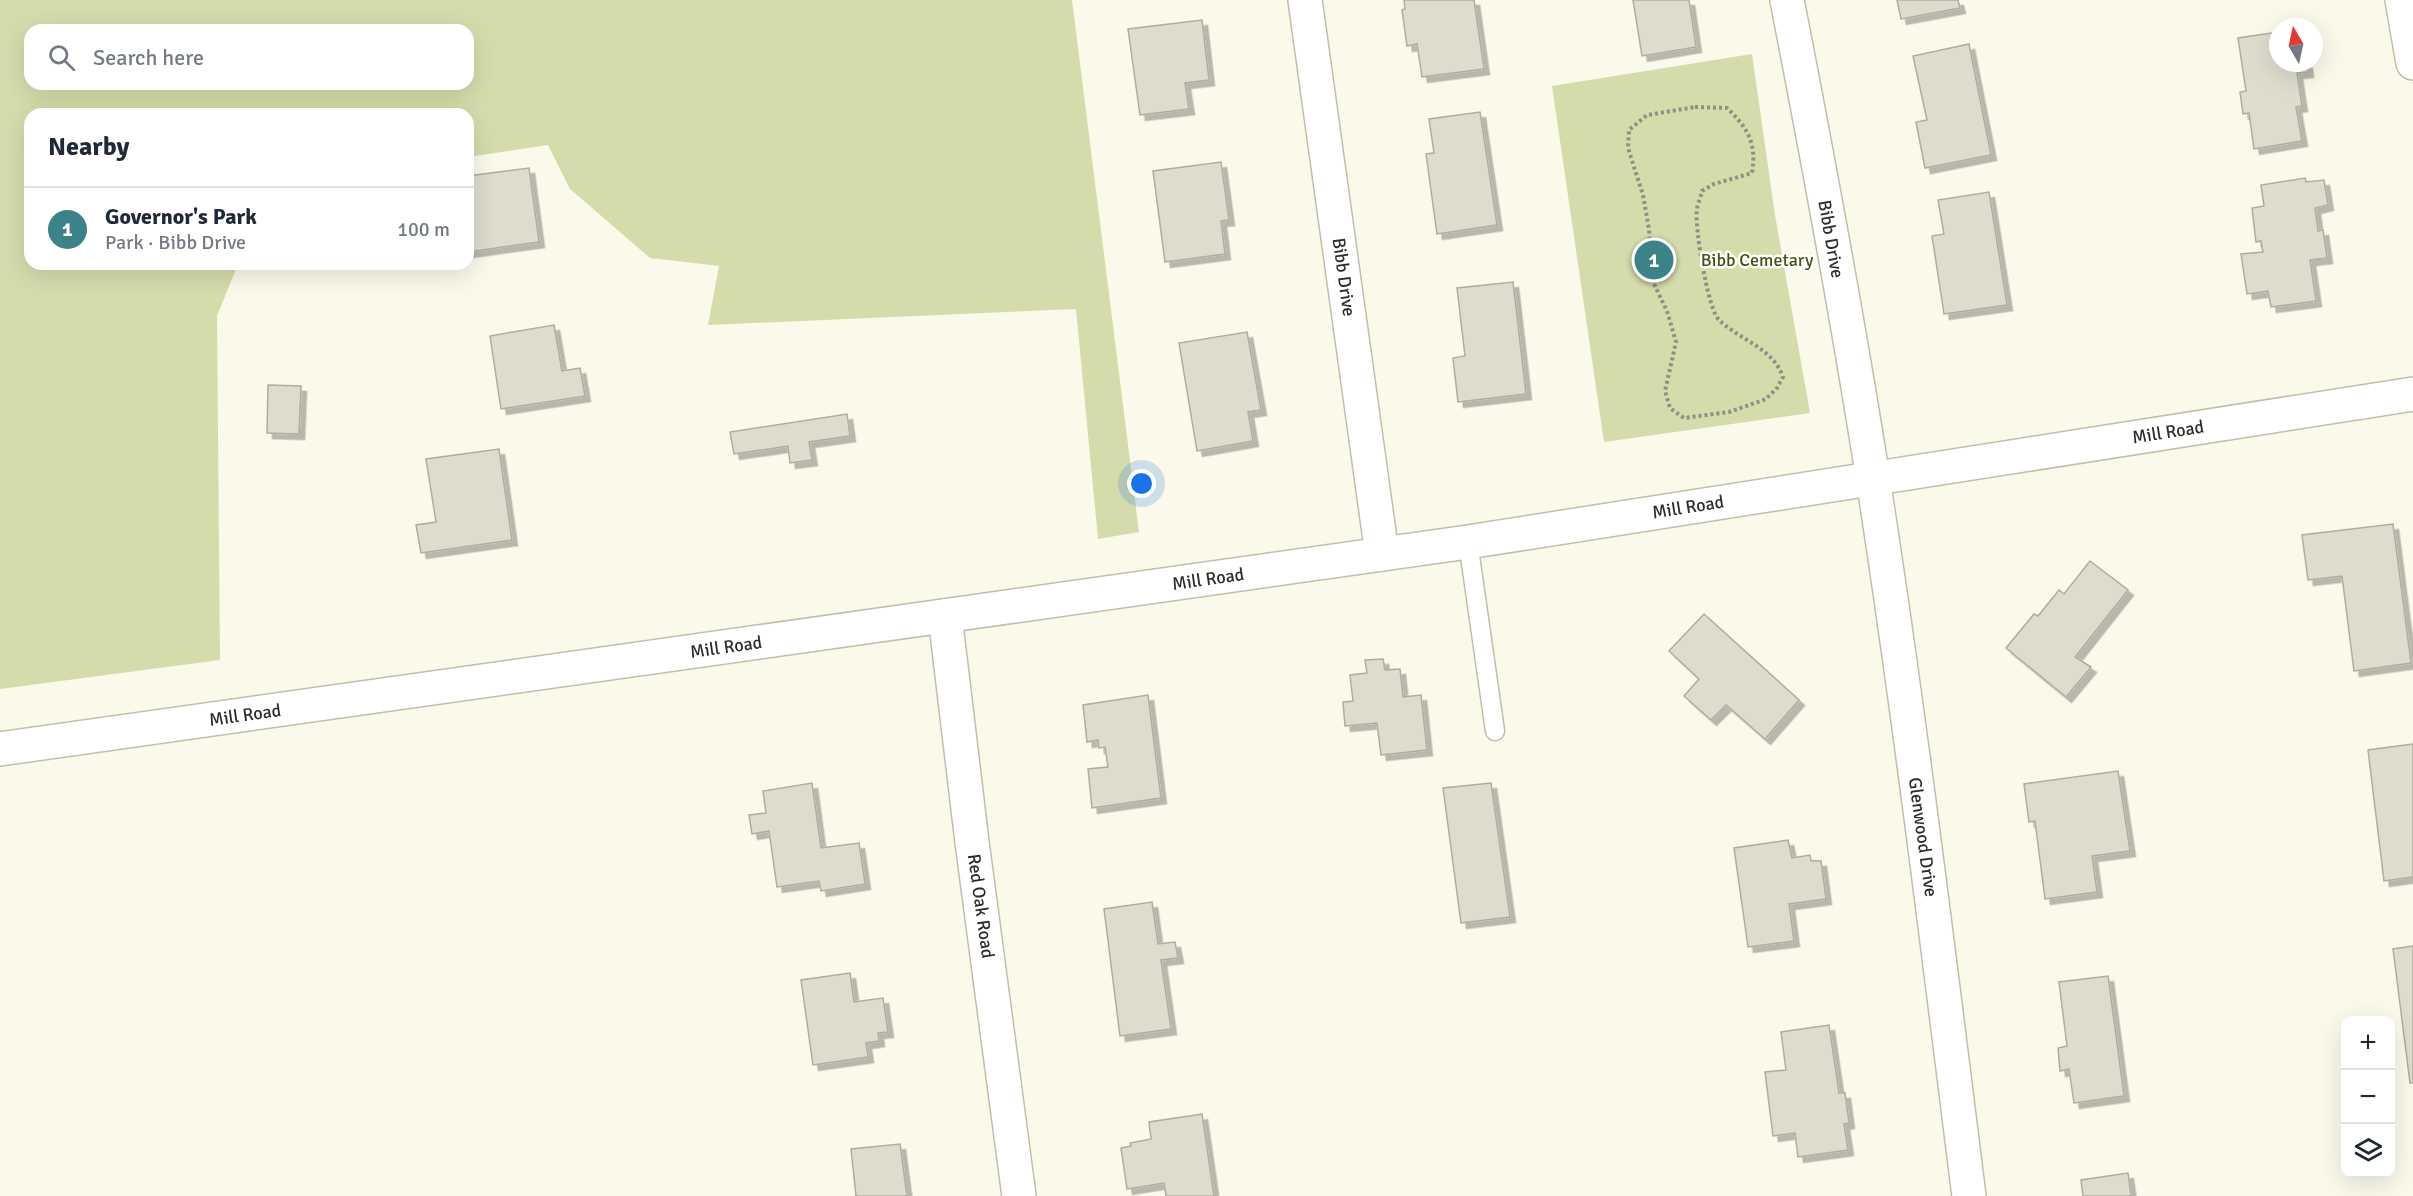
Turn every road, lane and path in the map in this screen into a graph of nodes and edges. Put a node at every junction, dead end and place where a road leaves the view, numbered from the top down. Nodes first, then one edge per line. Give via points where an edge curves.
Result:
1 (1305, 0) edge
2 (1788, 0) edge
3 (2402, 0) edge
4 (2413, 63) edge
5 (2413, 394) edge
6 (1729, 412) joint
7 (1873, 478) junction
8 (1468, 542) junction
9 (1383, 554) junction
10 (945, 616) junction
11 (1495, 731) dead end
12 (0, 749) edge
13 (1019, 1196) edge
14 (1969, 1196) edge

1 - 9 street, Bibb Drive
2 - 7 street, Bibb Drive
3 - 4 street
5 - 7 street, Mill Road
6 - 6 path via 1766,399 1783,377 1780,367 1768,355 1717,319 1710,304 1696,209 1702,191 1752,173 1755,155 1739,119 1727,108 1674,109 1647,115 1629,130 1628,148 1643,195 1652,280 1676,342 1665,391 1670,408 1684,418
7 - 8 street, Mill Road
7 - 14 street, Glenwood Drive
8 - 9 street, Mill Road
8 - 11 lane
9 - 10 street, Mill Road
10 - 12 street, Mill Road
10 - 13 street, Red Oak Road

